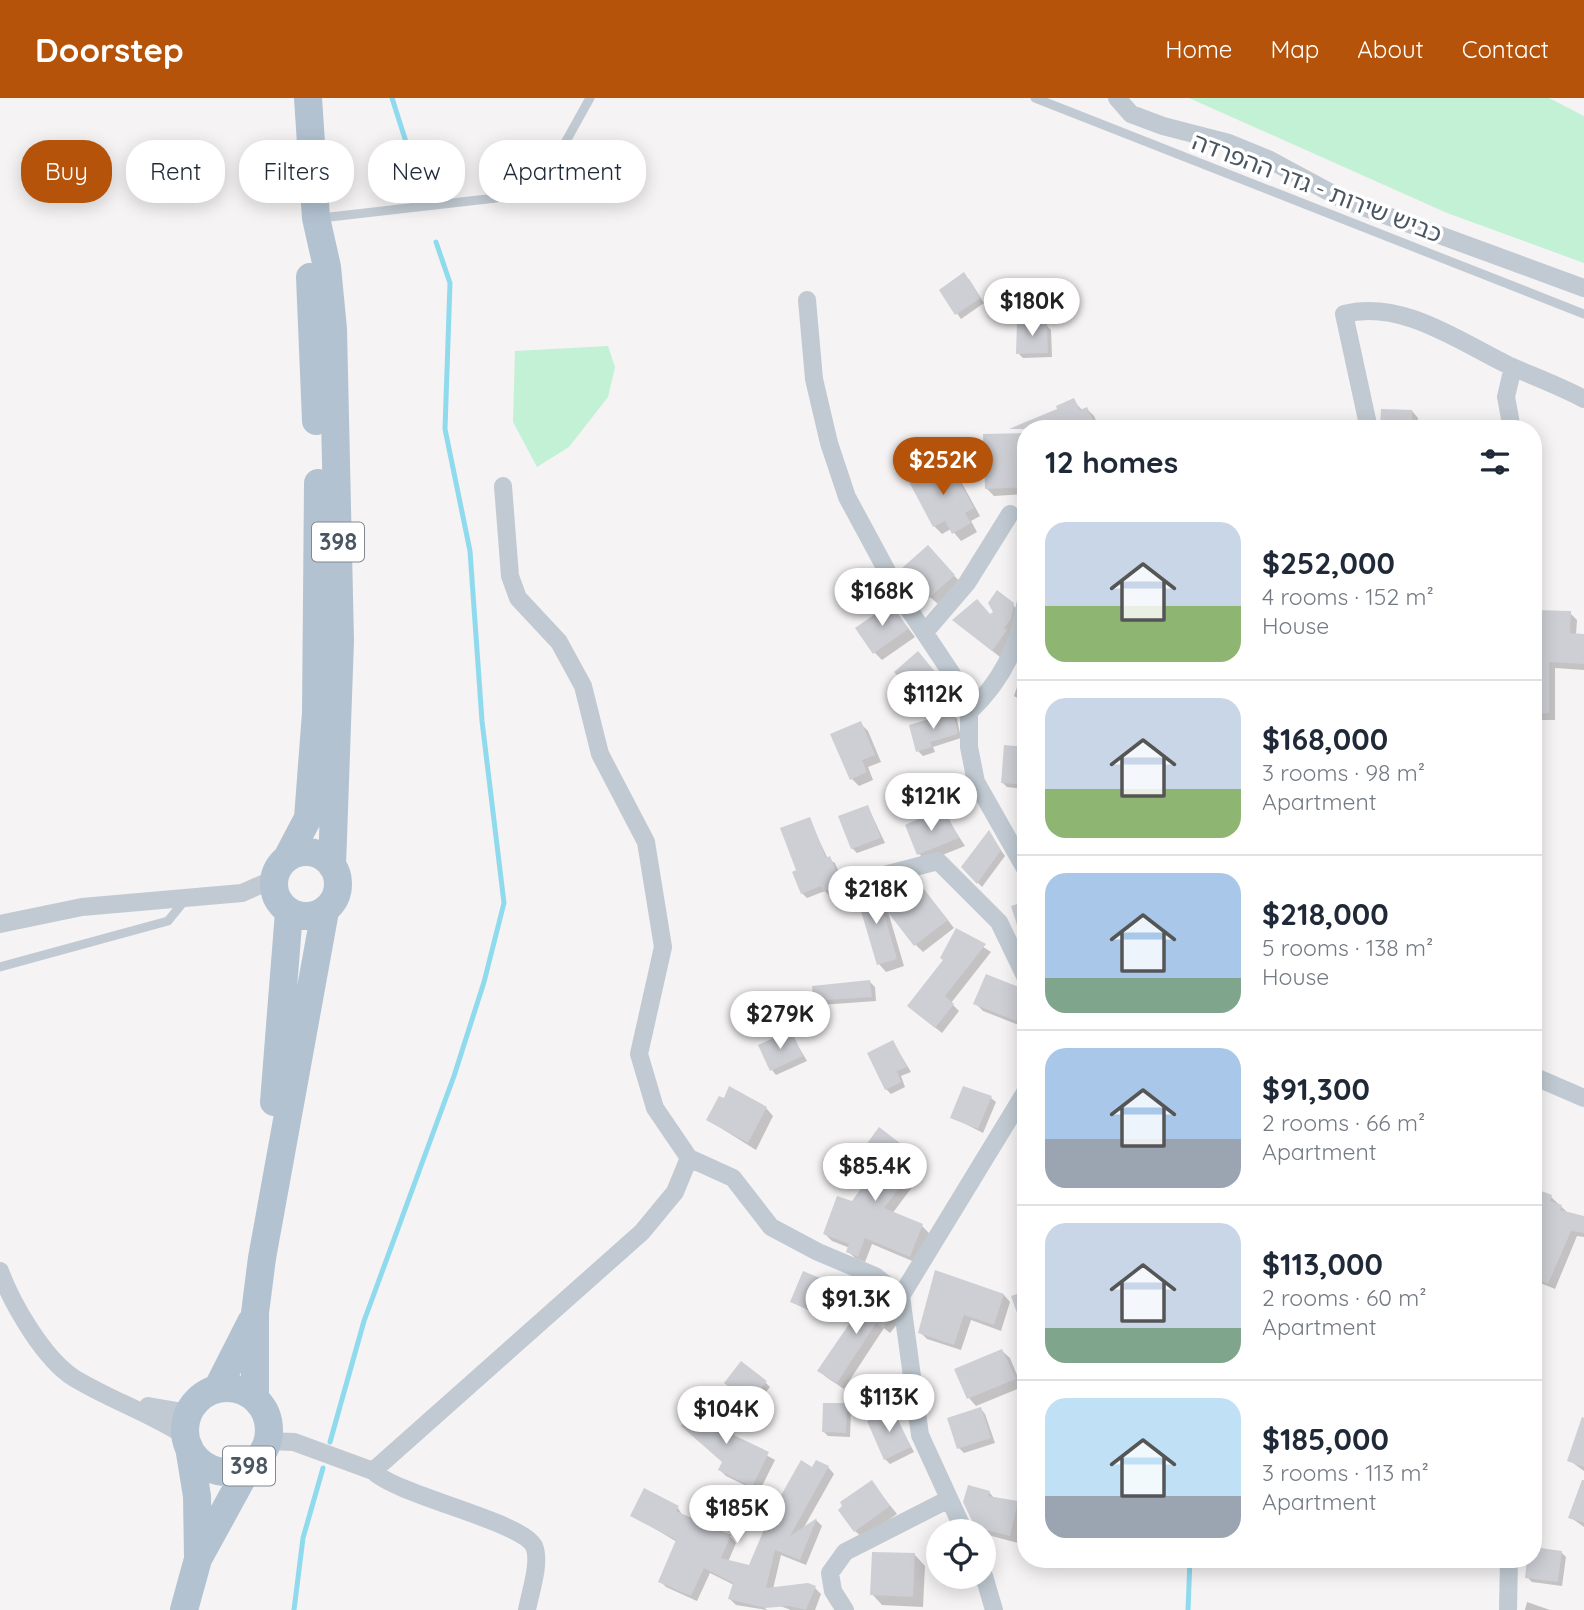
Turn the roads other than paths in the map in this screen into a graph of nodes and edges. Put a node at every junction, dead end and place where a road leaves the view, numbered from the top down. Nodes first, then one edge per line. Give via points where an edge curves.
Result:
1 (308, 98) edge
2 (590, 98) edge
3 (1035, 98) edge
4 (1117, 98) edge
5 (316, 218) junction
6 (1584, 288) edge
7 (807, 300) dead end
8 (1584, 314) edge
9 (1513, 367) junction
10 (1584, 399) edge
11 (1367, 420) edge
12 (1510, 420) edge
13 (503, 486) dead end
14 (1010, 514) dead end
15 (925, 632) junction
16 (1017, 637) edge
17 (328, 640) junction
18 (970, 712) junction
19 (1017, 854) edge
20 (332, 866) junction
21 (281, 869) junction
22 (869, 879) dead end
23 (188, 896) junction
24 (325, 911) junction
25 (289, 912) junction
26 (0, 923) edge
27 (1017, 959) edge
28 (0, 967) edge
29 (1542, 1080) edge
30 (1584, 1098) edge
31 (1017, 1106) edge
32 (689, 1158) junction
33 (262, 1258) junction
34 (0, 1272) edge
35 (901, 1296) junction
36 (255, 1313) junction
37 (217, 1389) junction
38 (255, 1398) junction
39 (188, 1432) junction
40 (267, 1441) junction
41 (249, 1466) junction
42 (373, 1471) junction
43 (948, 1499) junction
44 (958, 1519) edge
45 (198, 1559) junction
46 (1508, 1568) edge
47 (988, 1589) edge
48 (184, 1610) edge
49 (527, 1610) edge
50 (845, 1610) edge
51 (995, 1610) edge
52 (1508, 1610) edge

1 - 5 main road, 398
2 - 5 lane via 556,159 496,198
3 - 8 lane, כביש שירות - גדר ההפרדה
4 - 6 street via 1132,114 1229,142 1344,200
5 - 17 main road, 398 via 309,255
7 - 15 street via 814,379 847,497
9 - 10 street
9 - 11 street via 1390,312 1363,309 1345,314
9 - 12 street via 1506,397
13 - 32 street via 510,576 518,598 559,642 583,685 600,754 646,842 663,947 639,1054 655,1108
14 - 15 street via 967,583
15 - 18 street via 958,683
16 - 18 street via 1013,654
17 - 20 main road, 398
17 - 21 main road, 398 via 316,713 308,818
18 - 19 street via 969,747 976,782
20 - 21 main road via 311,853
20 - 24 main road, 398 via 338,890
21 - 23 street via 242,893
21 - 25 main road, 398 via 280,903
22 - 27 street via 938,861 999,922
23 - 26 street
23 - 28 lane via 168,922
24 - 25 main road via 300,916
24 - 33 main road, 398
25 - 33 main road, 398
29 - 30 street
31 - 35 street
32 - 35 street via 733,1178 771,1227 875,1276
32 - 42 street via 675,1192 642,1232
33 - 36 main road, 398
34 - 39 street via 45,1350 116,1394 159,1410
35 - 43 street via 920,1436
36 - 37 main road, 398
36 - 38 main road, 398
37 - 38 main road via 230,1388
37 - 39 main road, 398 via 196,1402
38 - 40 main road, 398 via 268,1421
39 - 41 main road, 398 via 197,1459 215,1469 236,1471
39 - 45 main road, 398 via 197,1496
40 - 41 main road, 398
40 - 42 street via 294,1442
41 - 45 main road, 398
42 - 49 street via 383,1480 527,1537 537,1556
43 - 44 street
43 - 50 street via 845,1552 830,1573 833,1591
45 - 48 main road, 398
46 - 52 street
47 - 51 street

